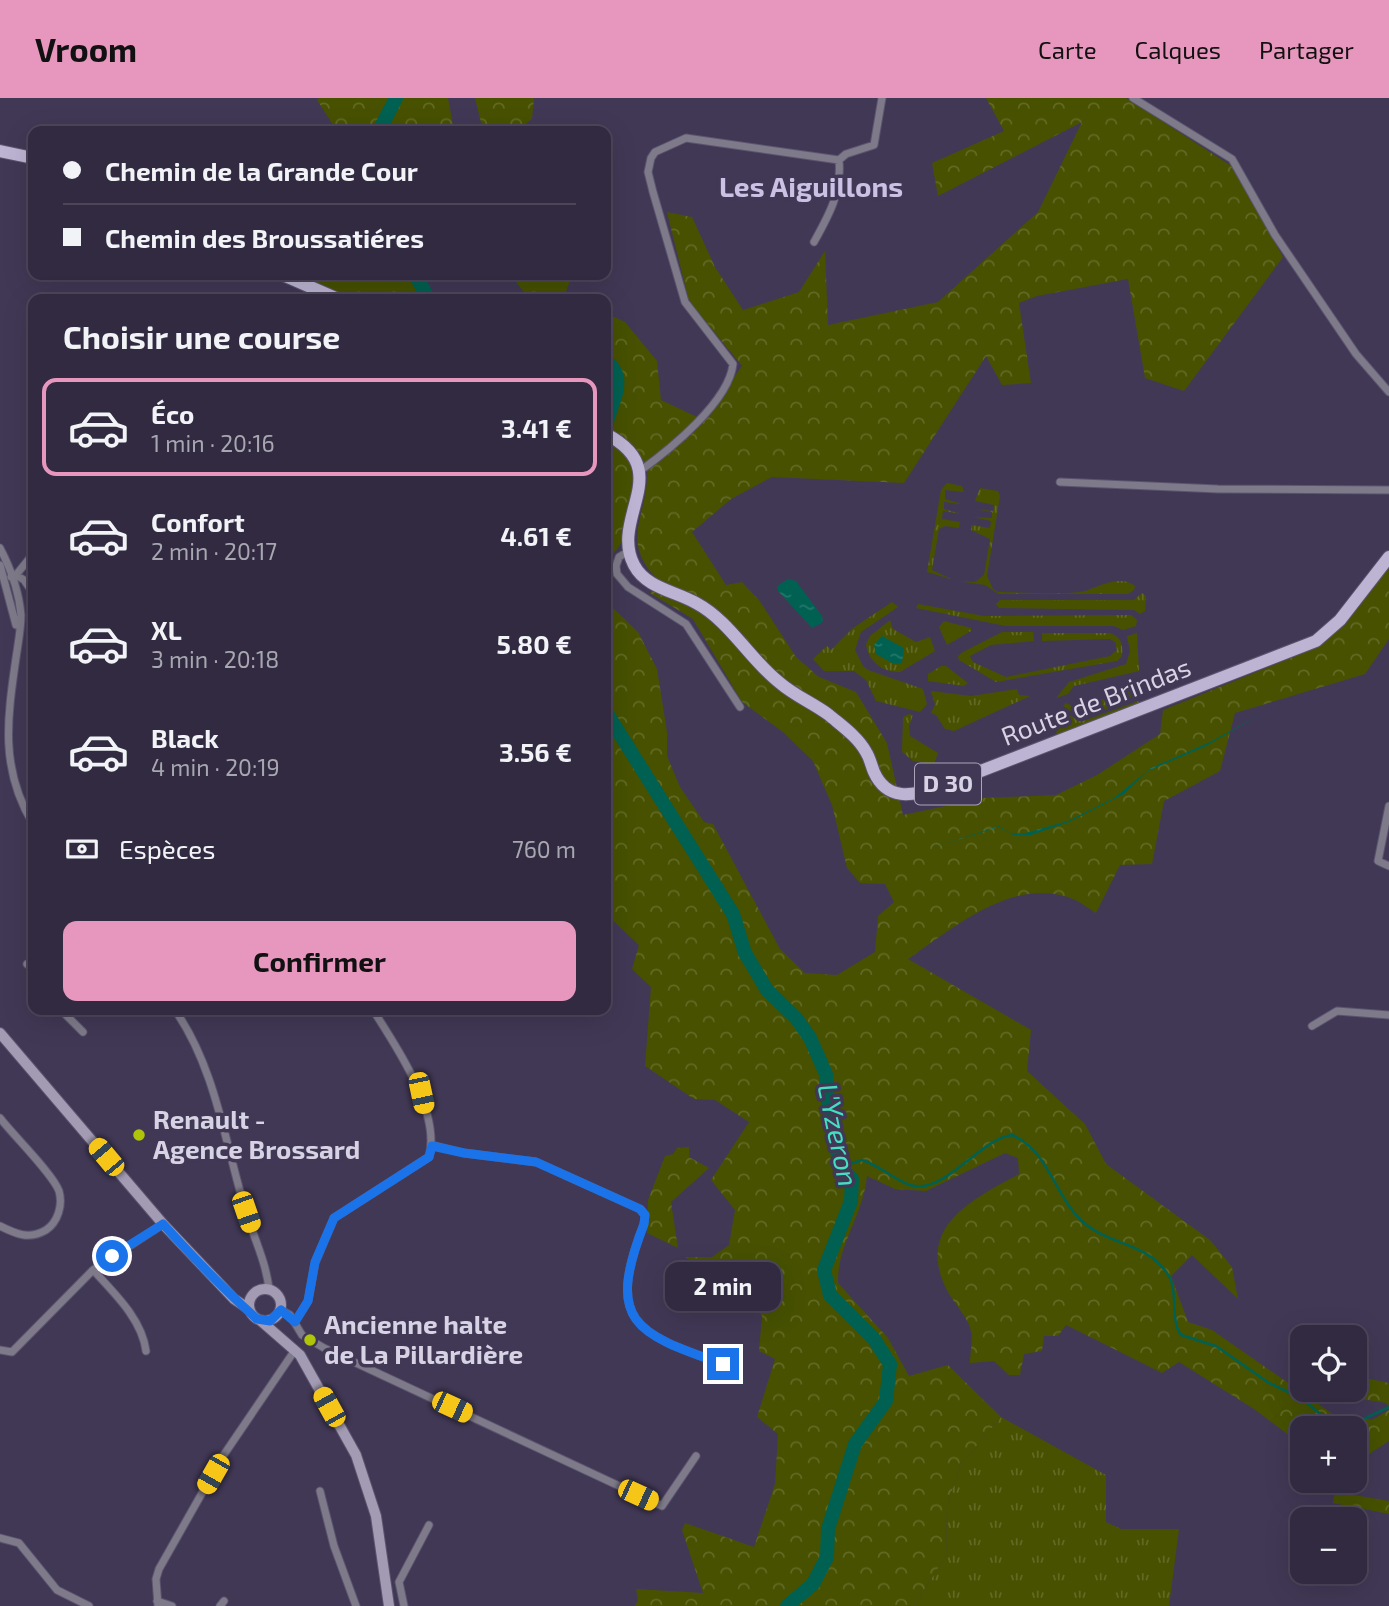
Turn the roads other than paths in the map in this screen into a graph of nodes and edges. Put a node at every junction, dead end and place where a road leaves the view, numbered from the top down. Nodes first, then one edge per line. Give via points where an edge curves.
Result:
1 (882, 98) edge
2 (1133, 98) edge
3 (0, 151) edge
4 (28, 157) edge
5 (839, 160) junction
6 (814, 242) dead end
7 (294, 280) edge
8 (327, 294) edge
9 (1389, 392) edge
10 (611, 437) edge
11 (640, 471) junction
12 (1060, 482) dead end
13 (1389, 490) edge
14 (0, 548) edge
15 (629, 551) junction
16 (1389, 558) edge
17 (28, 559) edge
18 (0, 565) edge
19 (11, 577) junction
20 (28, 586) edge
21 (740, 707) dead end
22 (2, 729) edge
23 (1389, 806) edge
24 (28, 815) edge
25 (1389, 866) edge
26 (66, 1015) edge
27 (178, 1015) edge
28 (376, 1015) edge
29 (1389, 1015) edge
30 (1312, 1026) dead end
31 (83, 1032) dead end
32 (1, 1036) edge
33 (0, 1118) edge
34 (432, 1146) junction
35 (163, 1224) junction
36 (0, 1226) edge
37 (93, 1270) junction
38 (225, 1287) junction
39 (269, 1289) junction
40 (253, 1294) junction
41 (249, 1309) junction
42 (279, 1313) junction
43 (261, 1321) junction
44 (295, 1322) junction
45 (292, 1347) junction
46 (0, 1350) edge
47 (146, 1351) dead end
48 (723, 1364) dead end
49 (696, 1456) dead end
50 (320, 1492) dead end
51 (429, 1525) dead end
52 (0, 1538) edge
53 (157, 1603) edge
54 (89, 1606) edge
55 (172, 1606) edge
56 (356, 1606) edge
57 (389, 1606) edge
58 (404, 1606) edge

1 - 5 street via 874,145
2 - 9 street via 1232,159 1275,235 1356,354
3 - 4 main road
5 - 6 street via 841,180
5 - 11 street via 686,138 651,158 648,172 685,302 733,364 703,417
7 - 8 main road
10 - 11 main road via 626,447
11 - 15 main road
12 - 13 street
14 - 19 street
15 - 16 main road, Route de Brindas / D 30 via 644,577 697,603 780,683 845,728 866,751 880,783 899,795 937,788 1316,641
15 - 21 street via 619,557 616,566 622,581 687,624
17 - 19 street
18 - 19 street
19 - 20 street
19 - 22 street via 21,613
22 - 24 street via 10,782
23 - 25 street via 1378,861
26 - 31 street
27 - 39 street via 206,1069
28 - 34 street via 421,1093
29 - 30 street via 1337,1011
32 - 35 main road
33 - 36 street via 59,1190 60,1212 35,1236 17,1235
34 - 44 street via 429,1157 334,1218 315,1262 308,1301
34 - 48 street via 536,1162 640,1209 644,1224 626,1279 626,1298 633,1315 658,1339
35 - 37 street
35 - 38 main road
37 - 46 street via 12,1352
37 - 47 street via 124,1304 144,1338
38 - 40 main road
38 - 41 main road via 234,1300
39 - 40 main road
39 - 42 main road via 278,1295
40 - 41 main road
41 - 43 main road
42 - 43 main road via 270,1321
42 - 44 street
42 - 45 main road
43 - 45 main road
44 - 49 street via 302,1335 662,1506
45 - 53 street via 159,1569
45 - 57 main road via 363,1473 378,1528
50 - 56 street
51 - 58 street via 399,1582
52 - 54 street via 19,1543 57,1590
53 - 55 street

